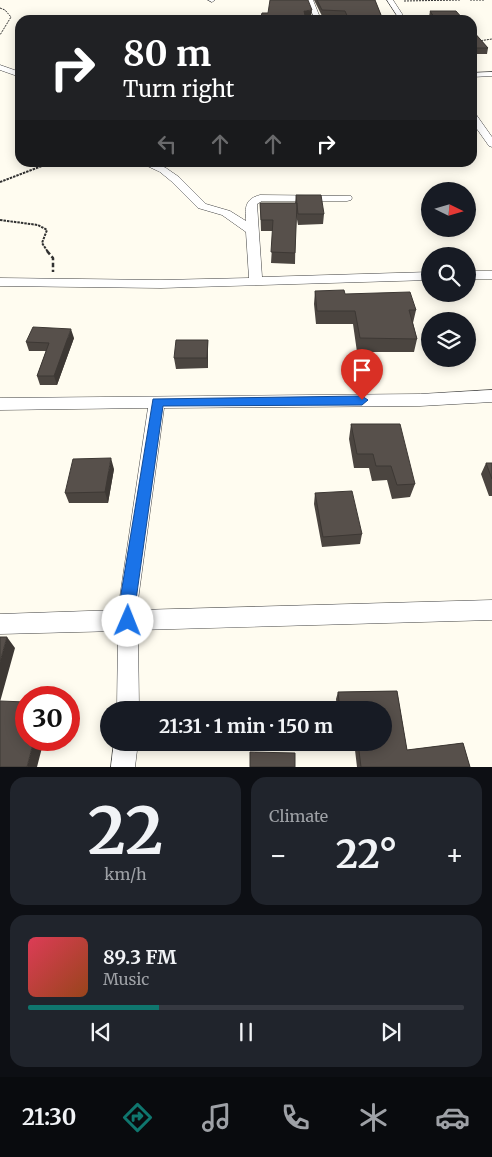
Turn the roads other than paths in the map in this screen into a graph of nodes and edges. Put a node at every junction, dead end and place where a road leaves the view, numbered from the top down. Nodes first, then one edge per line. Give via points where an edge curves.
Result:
1 (310, 0) edge
2 (391, 1) edge
3 (316, 15) edge
4 (400, 15) edge
5 (0, 67) edge
6 (15, 74) edge
7 (492, 74) edge
8 (477, 75) edge
9 (477, 120) edge
10 (488, 131) edge
11 (492, 144) edge
12 (156, 167) edge
13 (347, 198) dead end
14 (252, 231) junction
15 (476, 275) edge
16 (492, 275) edge
17 (421, 276) edge
18 (256, 280) junction
19 (0, 282) edge
20 (492, 396) edge
21 (157, 402) junction
22 (0, 404) edge
23 (492, 610) edge
24 (128, 621) junction
25 (0, 624) edge
26 (128, 701) edge
27 (125, 751) edge
28 (123, 767) edge

1 - 3 street
2 - 4 street
5 - 6 street
7 - 8 street
9 - 10 street
10 - 11 street
12 - 14 street via 175,179 202,206 226,213
13 - 14 street via 260,198 250,207
14 - 18 street
15 - 16 street
17 - 18 street
18 - 19 street via 161,284
20 - 21 street via 420,400
21 - 22 street
21 - 24 street via 128,600
23 - 24 street
24 - 25 street
24 - 26 street
27 - 28 street

